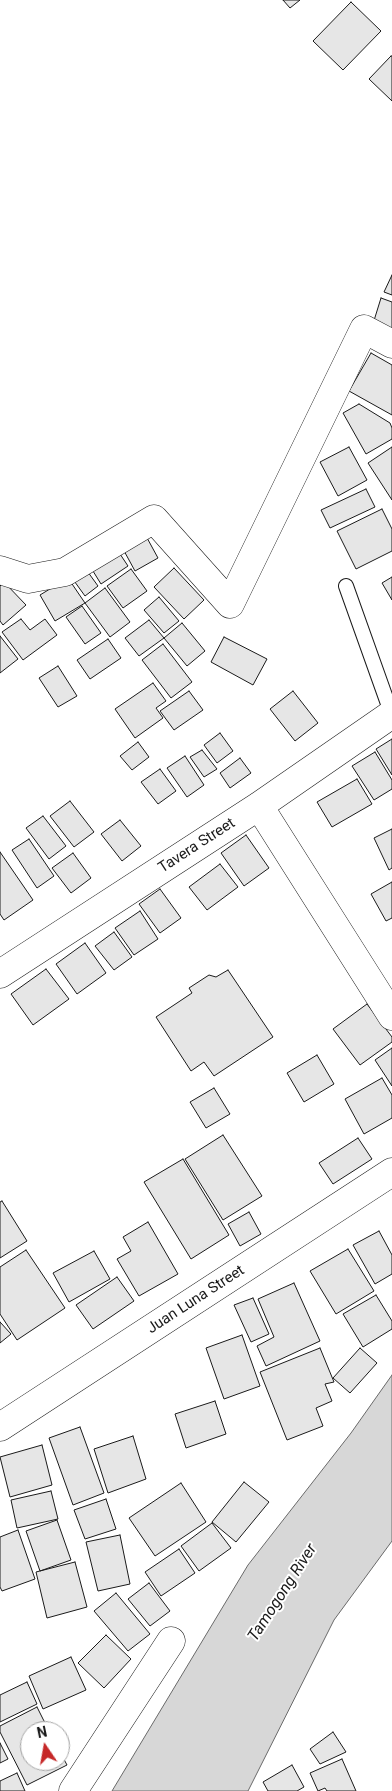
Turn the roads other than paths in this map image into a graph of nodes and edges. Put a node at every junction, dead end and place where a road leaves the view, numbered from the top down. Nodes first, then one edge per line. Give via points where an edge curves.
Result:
1 (392, 344) edge
2 (0, 570) edge
3 (346, 586) dead end
4 (392, 715) edge
5 (259, 806) junction
6 (0, 974) edge
7 (392, 1016) edge
8 (392, 1172) edge
9 (0, 1427) edge
10 (171, 1641) dead end
11 (73, 1791) edge

1 - 2 street via 364,329 230,604 154,519 65,572 28,579
3 - 4 lane
4 - 5 street, Tavera Street
5 - 6 street, Tavera Street
5 - 7 street
8 - 9 street, Juan Luna Street
10 - 11 street

